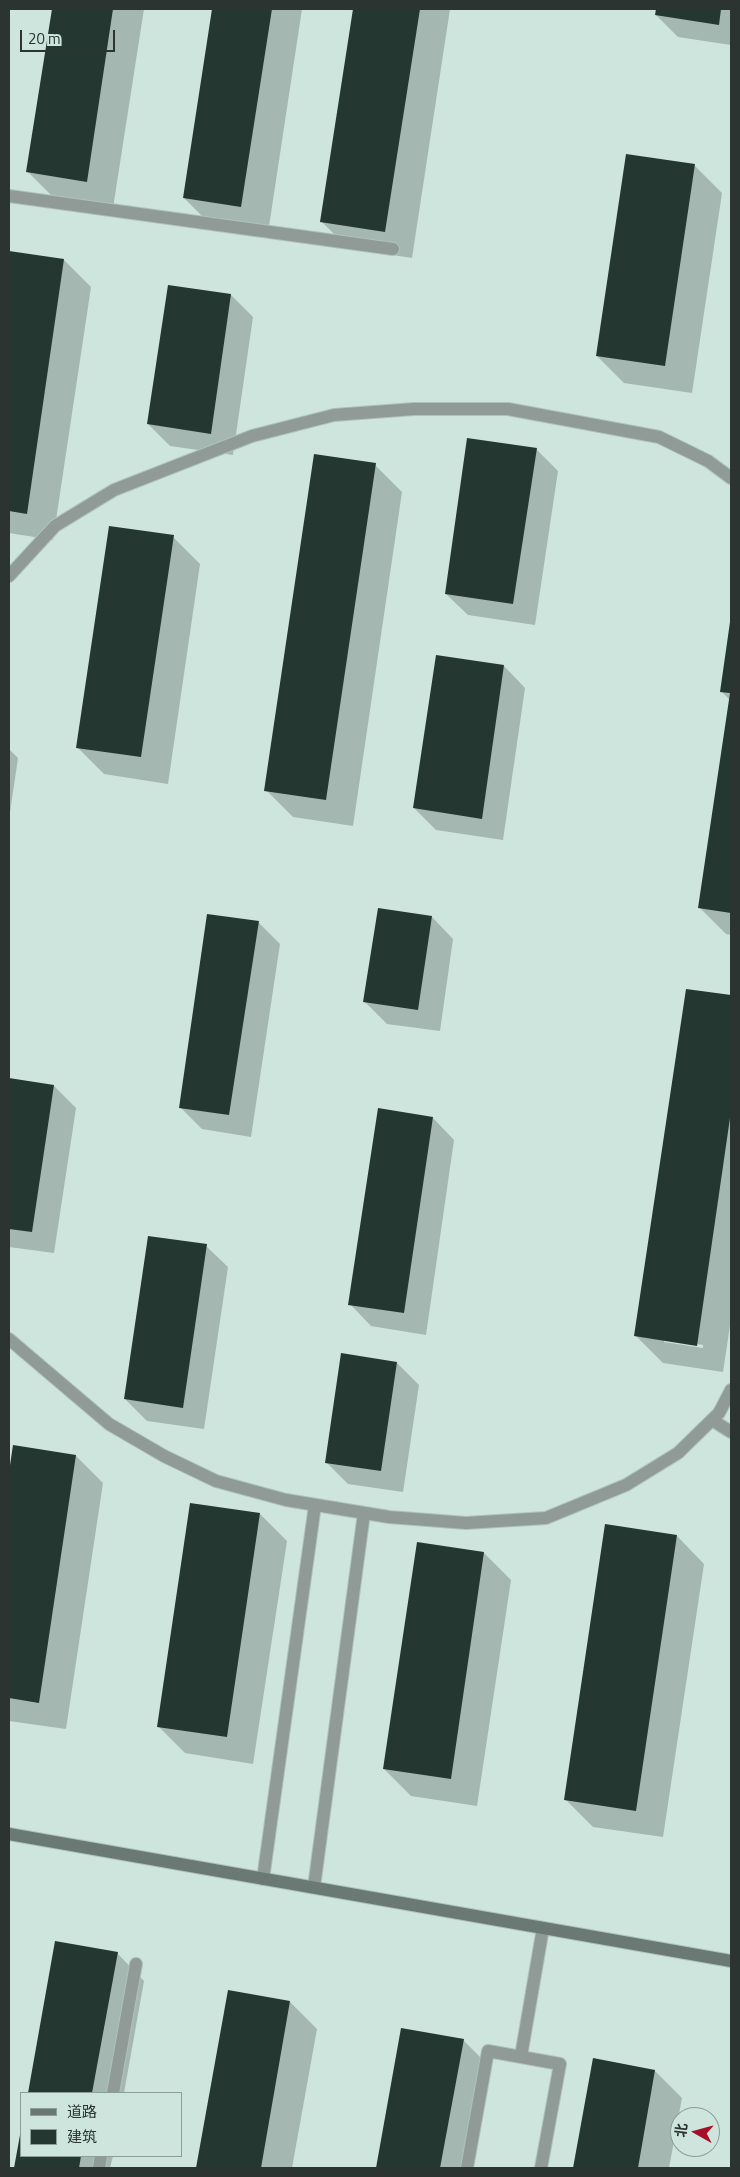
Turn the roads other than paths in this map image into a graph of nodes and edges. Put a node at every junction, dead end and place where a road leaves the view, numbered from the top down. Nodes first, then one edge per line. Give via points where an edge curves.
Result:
1 (9, 196) edge
2 (393, 249) dead end
3 (731, 478) edge
4 (9, 576) edge
5 (9, 1339) edge
6 (731, 1390) edge
7 (712, 1420) junction
8 (731, 1432) edge
9 (315, 1505) junction
10 (364, 1513) junction
11 (9, 1834) edge
12 (263, 1878) junction
13 (314, 1887) junction
14 (544, 1928) junction
15 (731, 1961) edge
16 (136, 1964) dead end
17 (521, 2056) junction
18 (113, 2092) edge
19 (467, 2168) edge
20 (541, 2168) edge

1 - 2 lane
3 - 4 lane via 708,461 659,437 508,409 414,409 334,415 252,436 114,490 55,526
5 - 9 lane via 109,1424 164,1456 216,1481
6 - 7 lane
7 - 8 lane
7 - 10 lane via 678,1453 626,1485 546,1518 466,1523
9 - 10 lane
9 - 12 lane
10 - 13 lane
11 - 12 street
12 - 13 street
13 - 14 street
14 - 15 street
14 - 17 lane
16 - 18 lane
17 - 19 lane via 488,2051
17 - 20 lane via 560,2064

